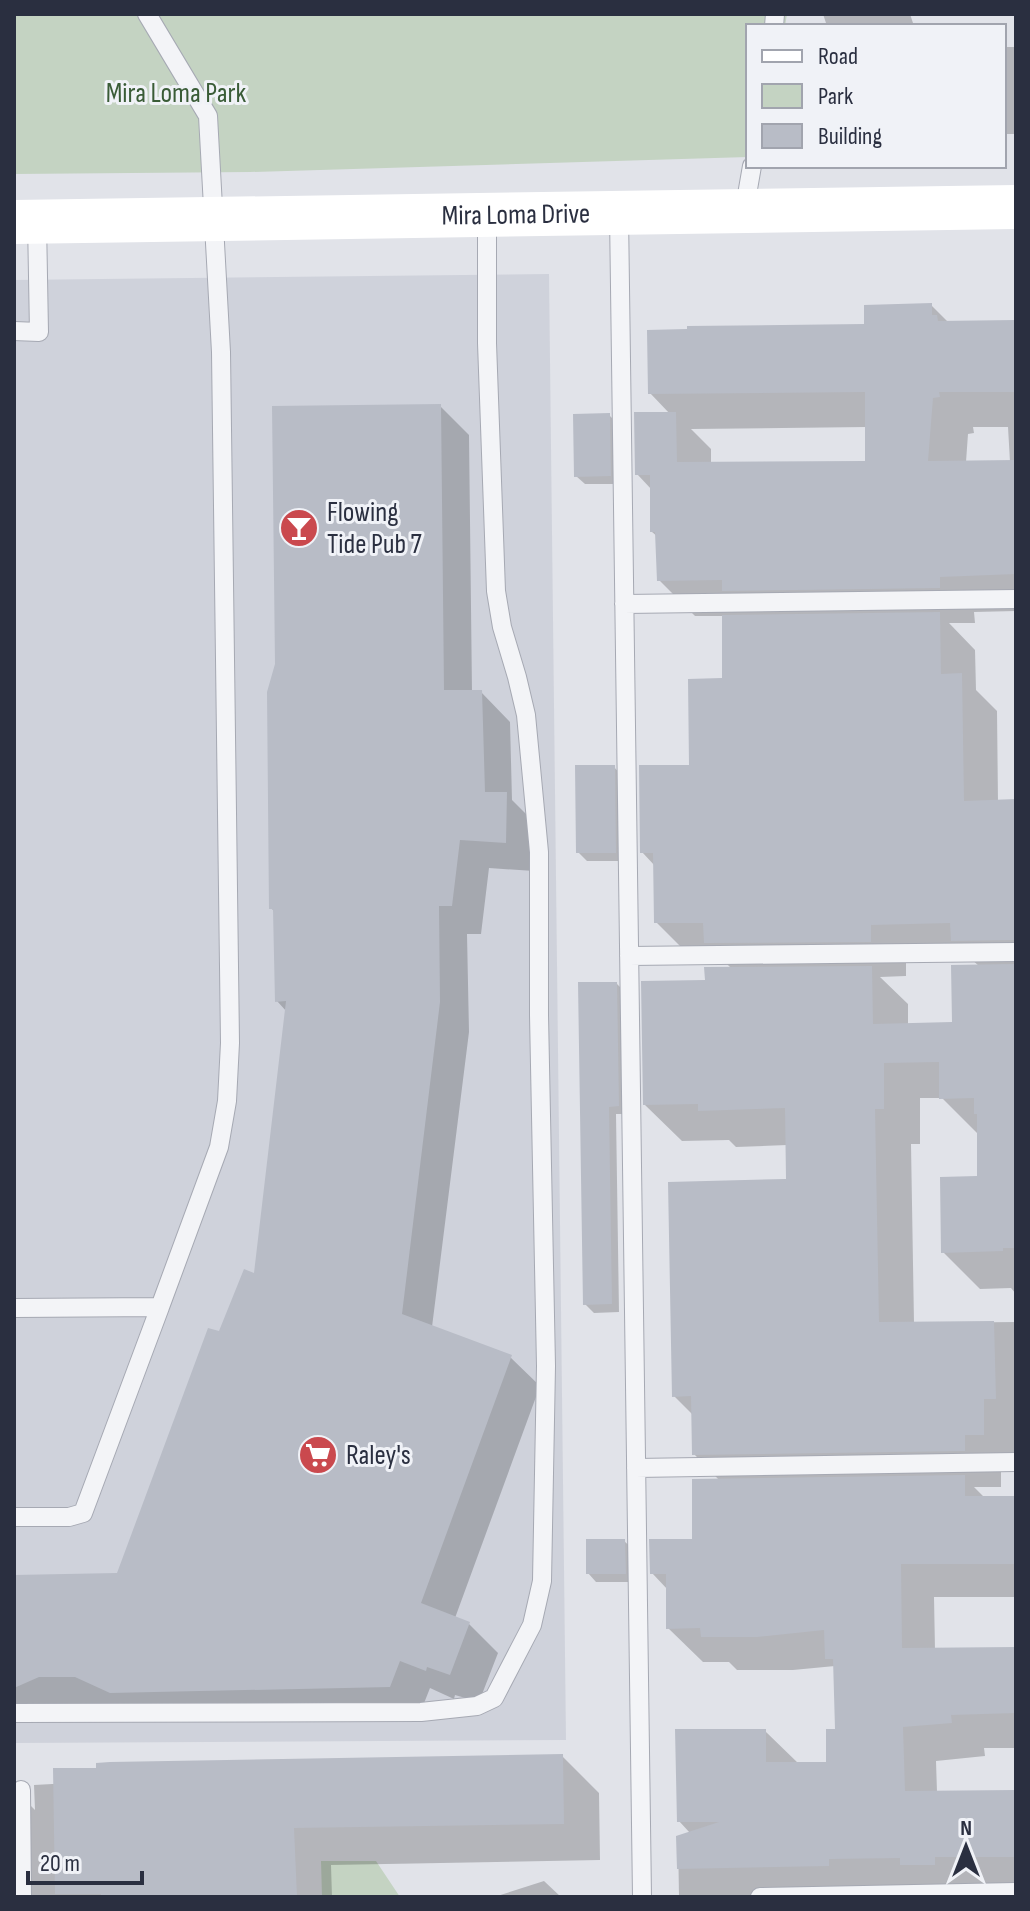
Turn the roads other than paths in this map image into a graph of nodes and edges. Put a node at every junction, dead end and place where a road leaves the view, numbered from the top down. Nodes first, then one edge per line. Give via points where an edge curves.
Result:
1 (147, 14) edge
2 (752, 168) edge
3 (1016, 207) edge
4 (744, 212) junction
5 (487, 214) junction
6 (619, 214) junction
7 (214, 218) junction
8 (26, 221) edge
9 (14, 331) edge
10 (1016, 599) edge
11 (624, 604) junction
12 (1016, 952) edge
13 (629, 956) junction
14 (160, 1307) junction
15 (14, 1308) edge
16 (1016, 1462) edge
17 (636, 1468) junction
18 (14, 1517) edge
19 (14, 1713) edge
20 (21, 1790) dead end
21 (1016, 1892) edge
22 (22, 1897) edge
23 (642, 1897) edge
24 (760, 1897) edge

1 - 7 lane via 208,116
2 - 4 lane
3 - 4 main road, Mira Loma Drive
4 - 6 main road, Mira Loma Drive
5 - 6 main road, Mira Loma Drive
5 - 7 main road, Mira Loma Drive
5 - 19 lane via 496,591 526,715 539,852 546,1366 542,1581 532,1625 494,1698 477,1706 421,1712
6 - 11 lane
7 - 8 main road, Mira Loma Drive
7 - 14 lane via 221,352 230,1043 219,1147
8 - 9 lane via 39,332
10 - 11 lane
11 - 13 lane
12 - 13 lane
13 - 17 lane
14 - 15 lane
14 - 18 lane via 83,1513
16 - 17 lane
17 - 23 lane
20 - 22 lane
21 - 24 lane

